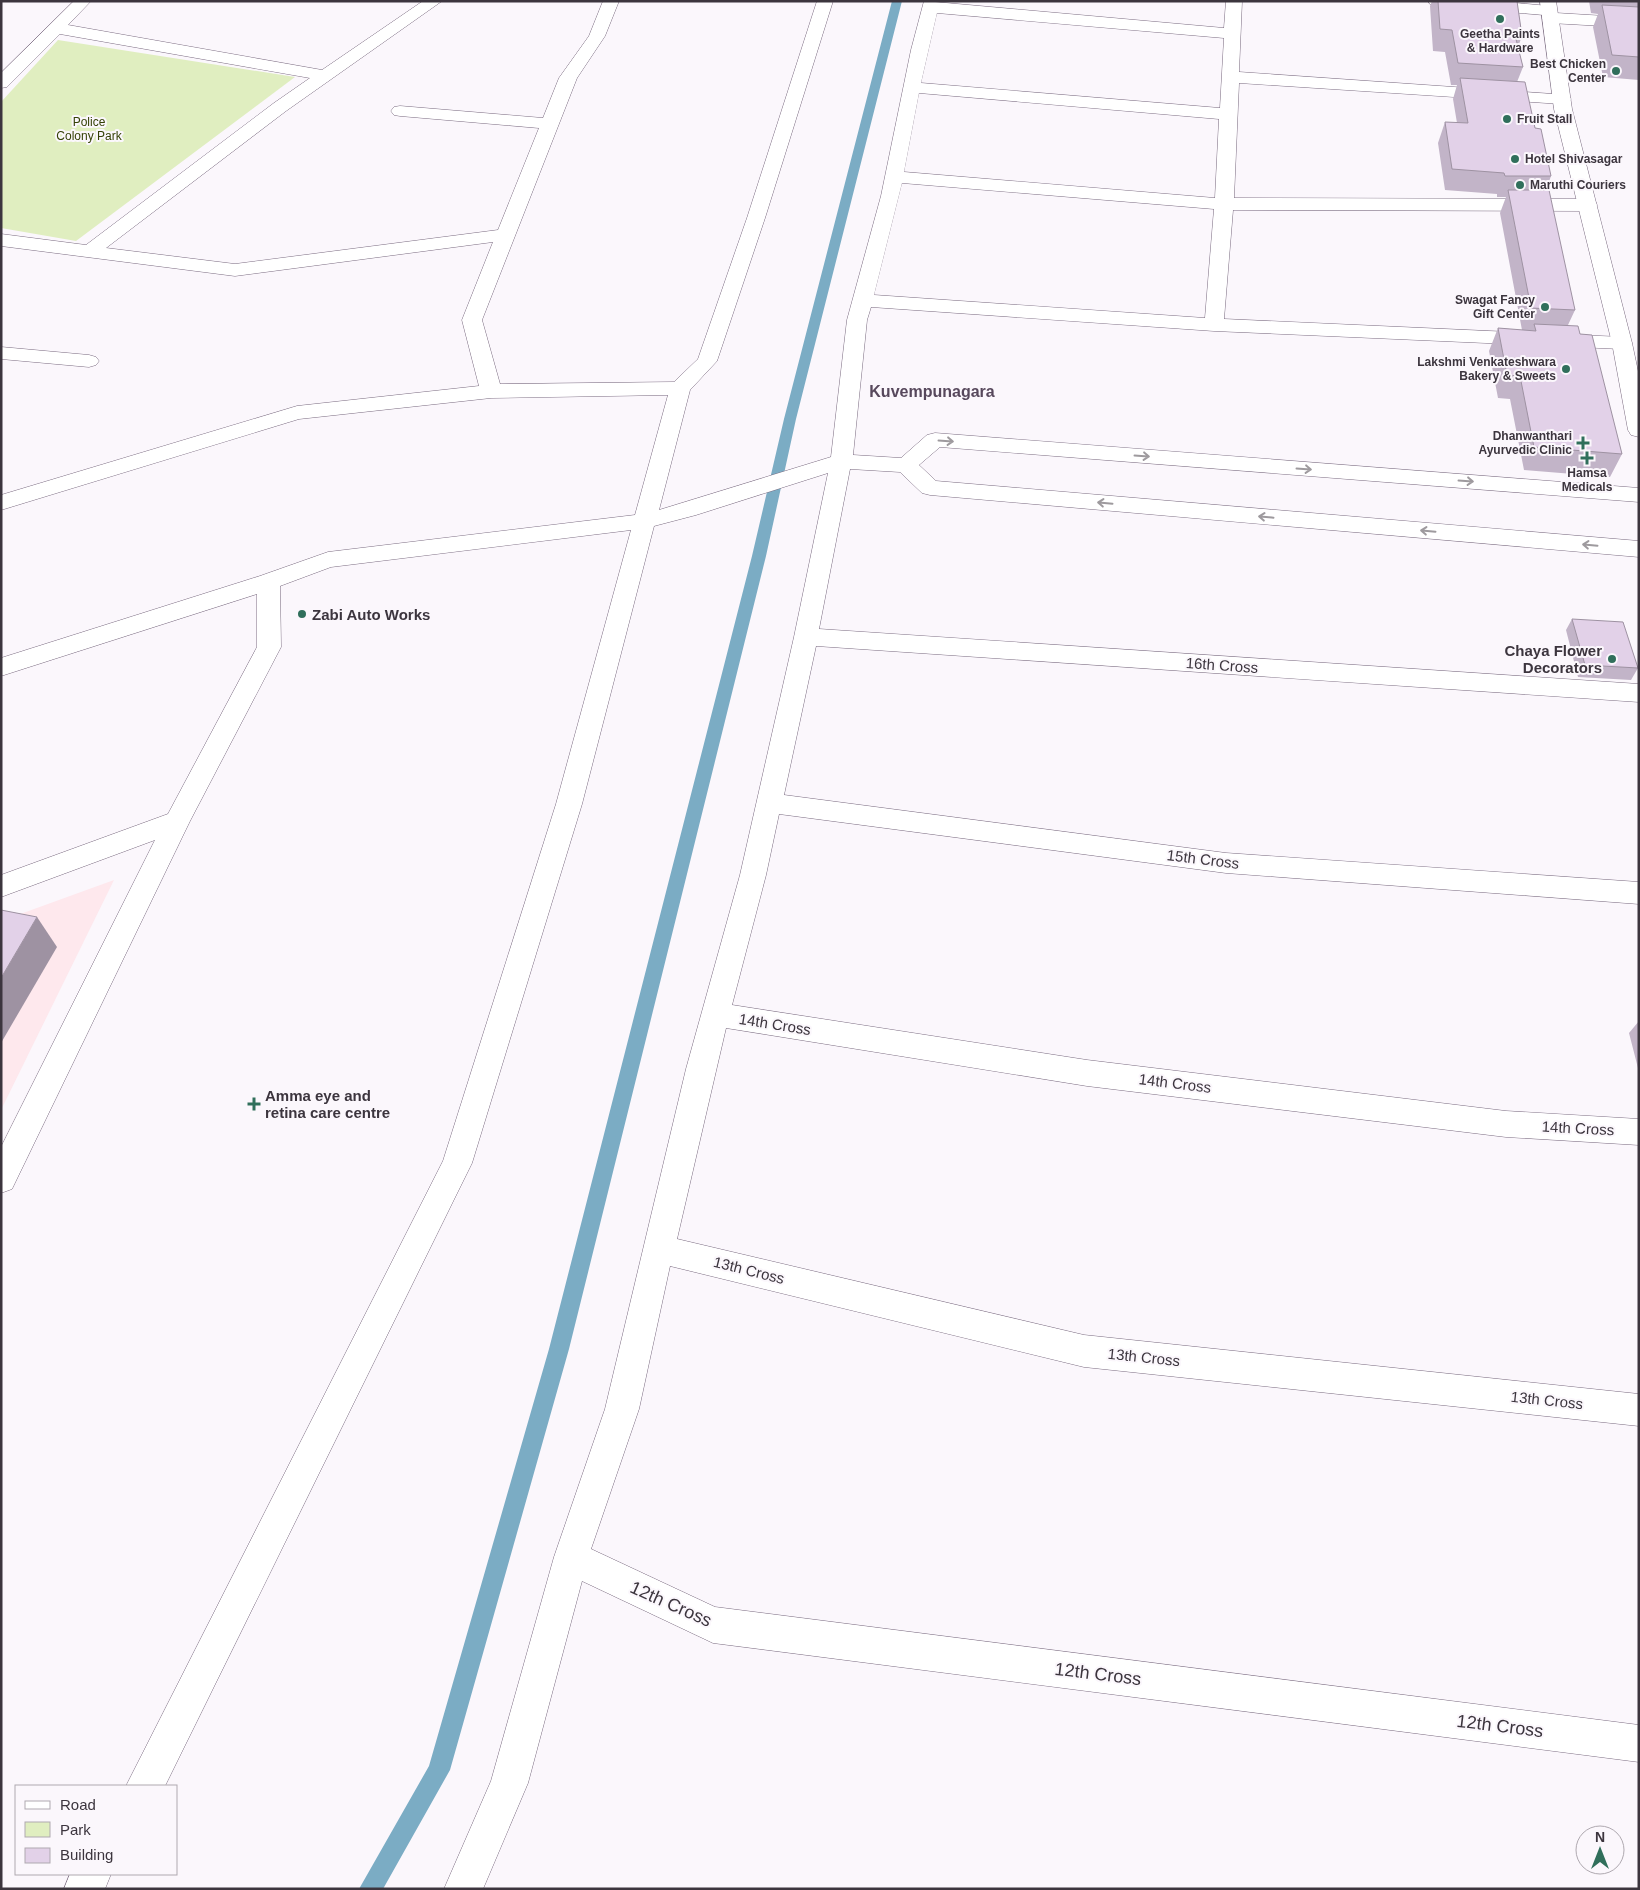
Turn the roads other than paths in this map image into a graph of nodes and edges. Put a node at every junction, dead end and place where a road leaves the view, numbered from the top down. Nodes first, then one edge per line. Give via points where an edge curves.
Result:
1 (83, 1) edge
2 (434, 1) edge
3 (610, 1) edge
4 (825, 1) edge
5 (1234, 1) edge
6 (1436, 1) edge
7 (931, 4) edge
8 (1549, 10) edge
9 (1639, 23) edge
10 (56, 28) junction
11 (1232, 34) junction
12 (326, 76) junction
13 (1230, 77) junction
14 (1, 83) edge
15 (912, 87) junction
16 (1562, 99) junction
17 (400, 111) dead end
18 (1228, 114) junction
19 (550, 124) junction
20 (894, 177) junction
21 (1224, 204) junction
22 (1588, 205) junction
23 (504, 236) junction
24 (1, 240) edge
25 (90, 251) junction
26 (862, 300) junction
27 (1214, 325) junction
28 (1622, 343) junction
29 (1, 353) edge
30 (89, 361) dead end
31 (680, 388) junction
32 (491, 391) junction
33 (1639, 430) edge
34 (840, 461) junction
35 (906, 465) junction
36 (1639, 495) edge
37 (1, 503) edge
38 (645, 521) junction
39 (1639, 549) edge
40 (268, 582) junction
41 (806, 637) junction
42 (1, 667) edge
43 (1639, 693) edge
44 (769, 803) junction
45 (177, 821) junction
46 (1, 886) edge
47 (1639, 893) edge
48 (715, 1014) junction
49 (1639, 1132) edge
50 (1, 1179) edge
51 (659, 1249) junction
52 (1639, 1410) edge
53 (571, 1557) junction
54 (1639, 1744) edge
55 (146, 1785) edge
56 (91, 1875) edge
57 (83, 1889) edge
58 (463, 1889) edge

1 - 10 street
2 - 12 street
3 - 19 street via 597,36 568,78
4 - 31 street via 707,361
5 - 11 street
6 - 8 street
7 - 11 street
7 - 15 street
8 - 9 street
8 - 16 street
10 - 12 street
10 - 14 street
11 - 13 street
12 - 25 street
13 - 16 street
13 - 18 street
15 - 18 street
15 - 20 street
16 - 22 street
17 - 19 street
18 - 21 street
19 - 23 street
20 - 21 street
20 - 26 street
21 - 22 street
21 - 27 street
22 - 28 street
23 - 25 street via 235,270
23 - 32 street via 472,320
24 - 25 street
26 - 27 street
26 - 34 street
27 - 28 street
28 - 33 street
29 - 30 street
31 - 32 street
31 - 38 street
32 - 37 street via 297,413
34 - 35 street
34 - 38 street
34 - 41 street
35 -> 36 street via 935,440
39 -> 35 street via 930,488
38 - 40 street via 328,560
38 - 55 street via 569,804 457,1163
40 - 42 street
40 - 45 street via 269,647
41 - 43 street, 16th Cross
41 - 44 street
44 - 47 street, 15th Cross via 1226,863
44 - 48 street
45 - 46 street
45 - 50 street
48 - 49 street, 14th Cross via 1097,1074 1506,1124
48 - 51 street
51 - 52 street, 13th Cross via 1084,1351
51 - 53 street via 622,1409
53 - 54 street, 12th Cross via 713,1625
53 - 58 street via 510,1783
56 - 57 street

